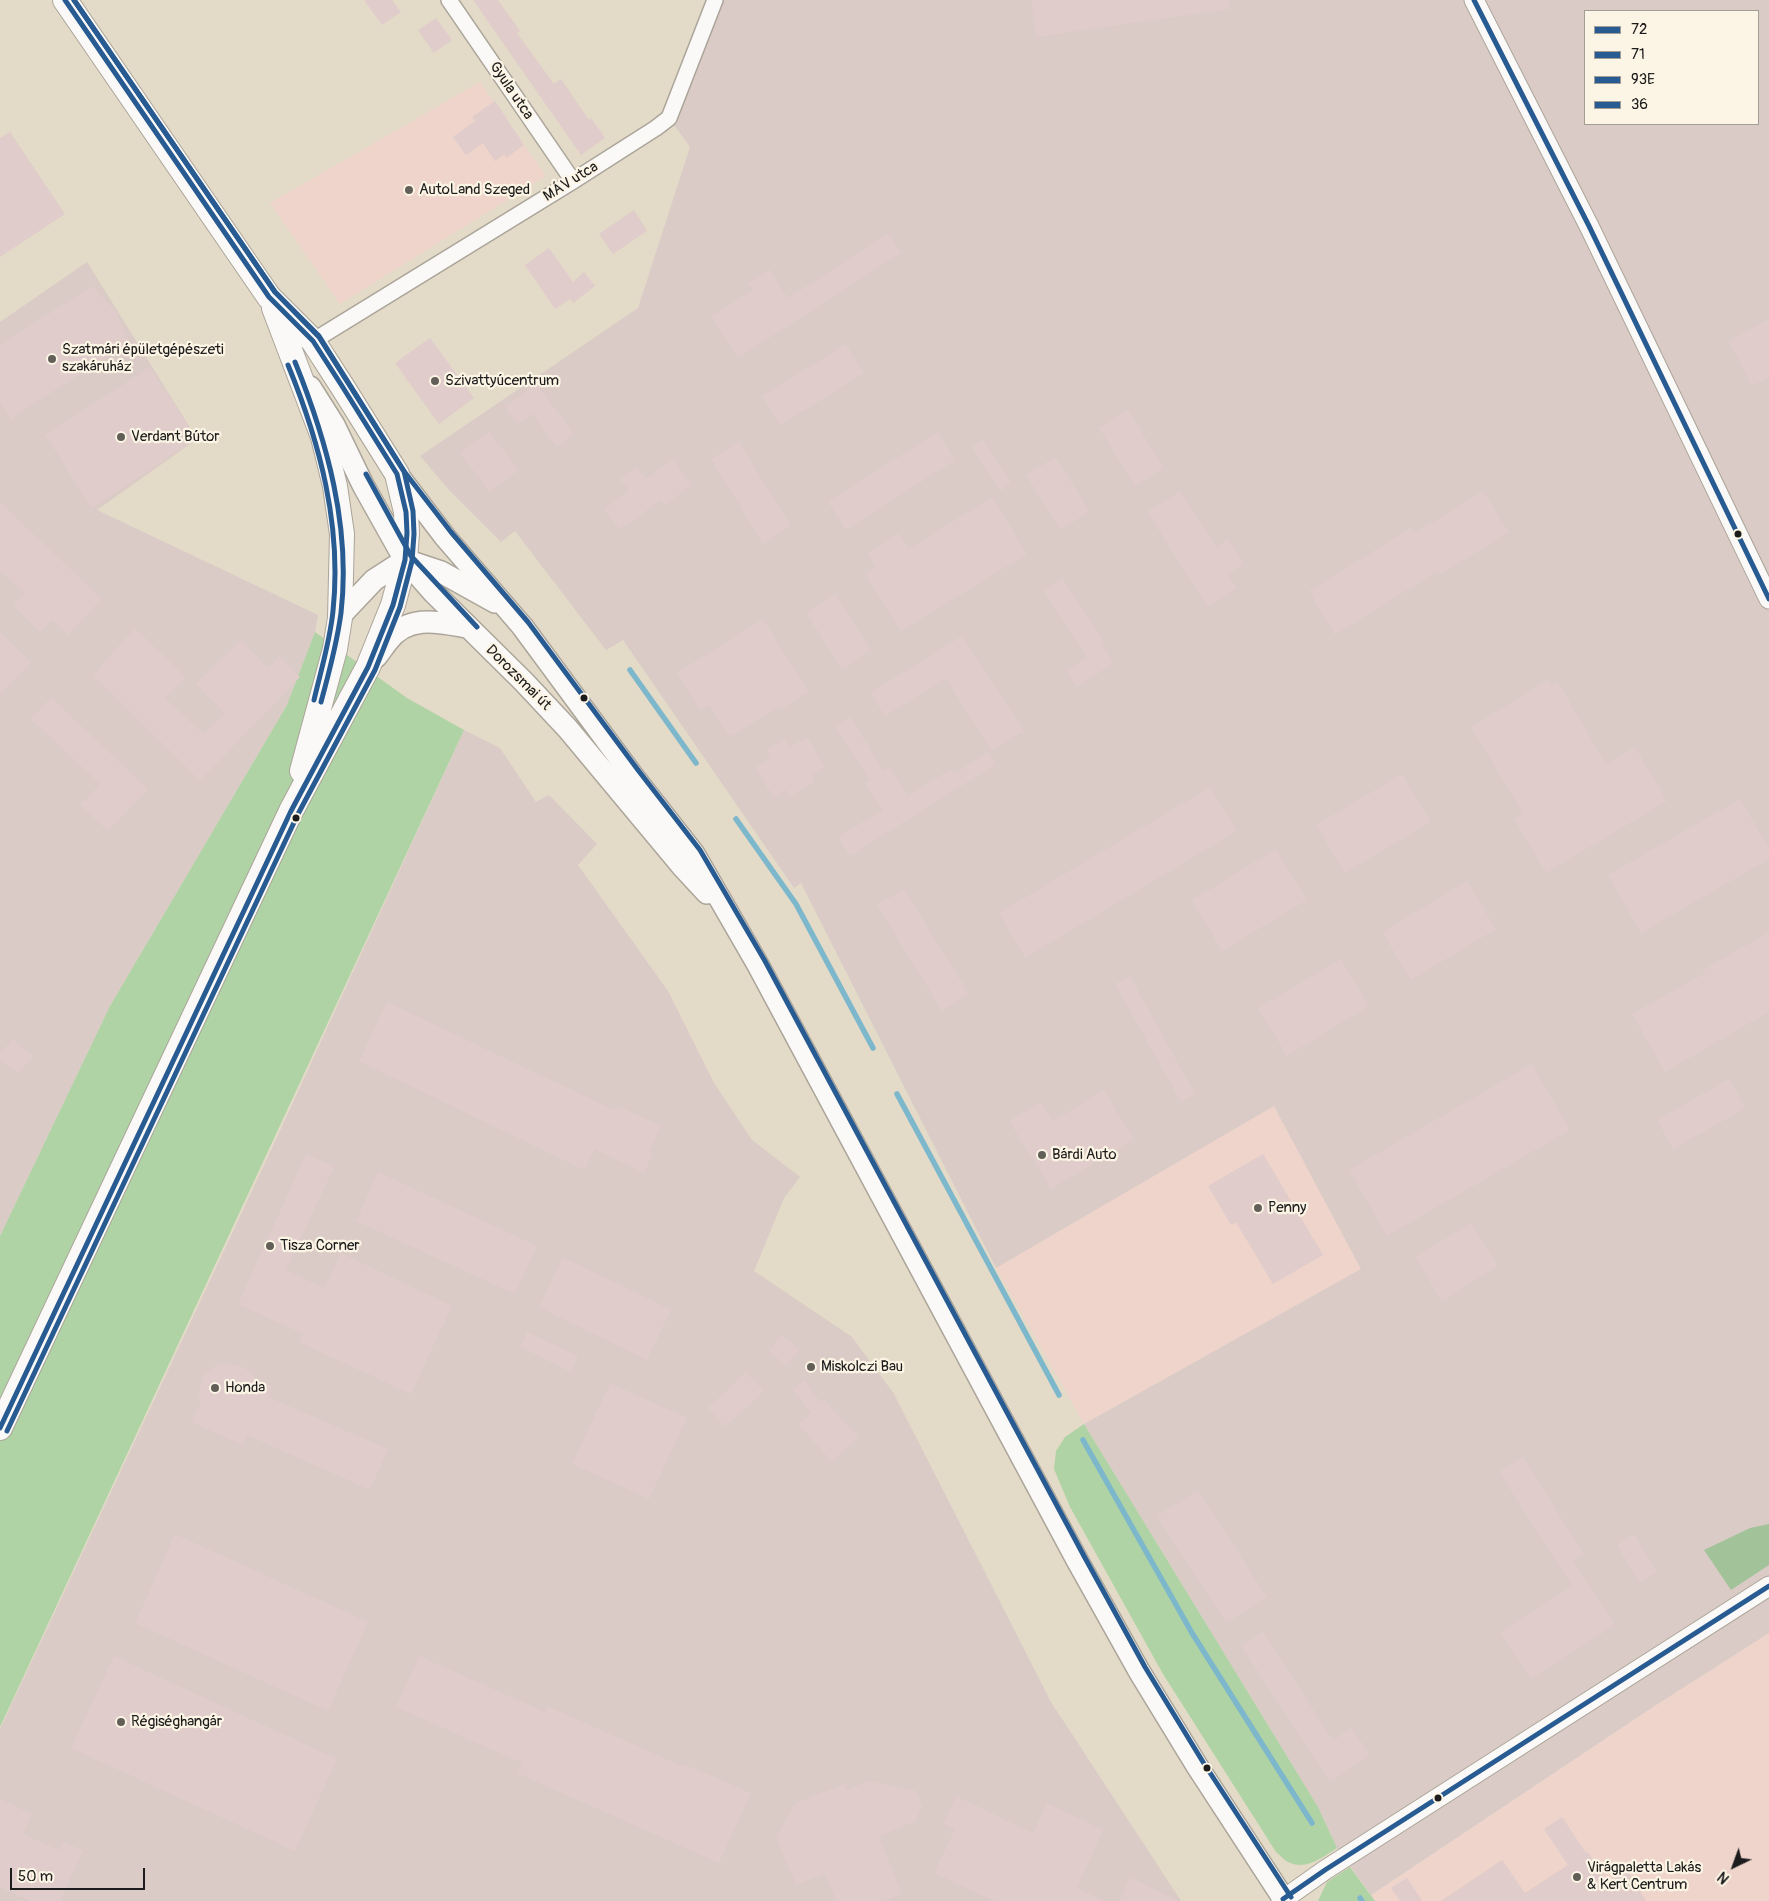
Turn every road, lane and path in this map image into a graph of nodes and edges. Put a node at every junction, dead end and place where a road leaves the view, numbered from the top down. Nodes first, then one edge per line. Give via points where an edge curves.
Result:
1 (65, 0) edge
2 (449, 0) edge
3 (715, 0) edge
4 (1474, 0) edge
5 (574, 181) junction
6 (269, 297) junction
7 (313, 341) junction
8 (297, 366) junction
9 (397, 474) junction
10 (405, 560) junction
11 (1769, 598) edge
12 (506, 608) junction
13 (340, 616) junction
14 (467, 627) junction
15 (368, 667) junction
16 (291, 810) junction
17 (733, 922) junction
18 (0, 1428) edge
19 (1769, 1586) edge
20 (1283, 1900) edge

1 - 6 main road, Dorozsmai út
2 - 5 street, Gyula utca
3 - 5 street, MÁV utca via 669,118
4 - 11 street via 1589,226
5 - 7 street, MÁV utca
6 - 7 main road, Dorozsmai út
6 - 8 main road
7 - 9 main road, Dorozsmai út
8 - 10 main road, Dorozsmai út via 334,425
8 - 13 main road via 323,437 335,486 342,534
9 - 10 main road via 406,512
9 - 12 main road, Dorozsmai út via 445,537
10 - 12 main road via 442,572
10 - 13 main road via 374,580
10 - 14 main road, Dorozsmai út
10 - 15 main road via 393,605
12 - 17 main road, Dorozsmai út via 694,854
13 - 16 main road
14 - 15 main road via 425,621 408,625 389,639
14 - 17 main road, Dorozsmai út via 568,729
15 - 16 main road
16 - 18 main road
17 - 20 main road, Dorozsmai út via 1139,1671
19 - 20 street

